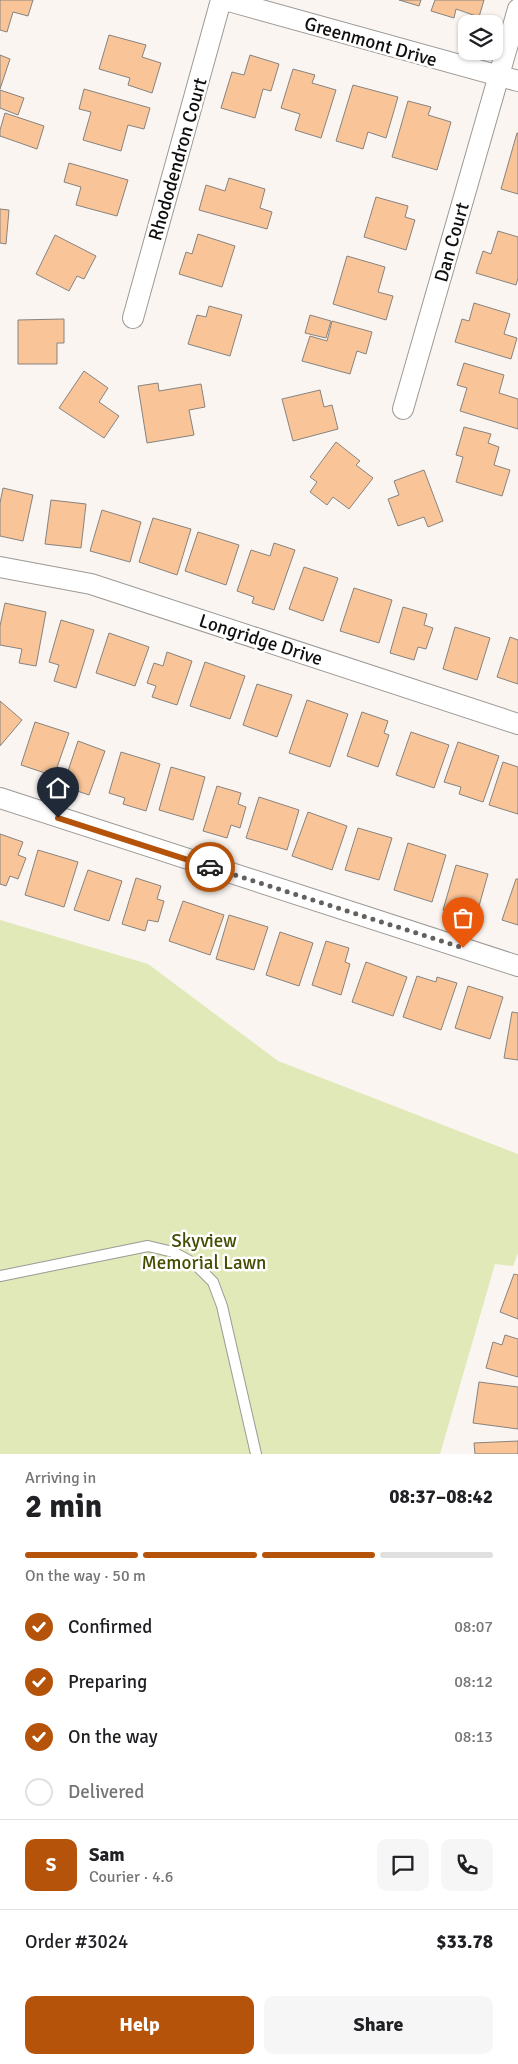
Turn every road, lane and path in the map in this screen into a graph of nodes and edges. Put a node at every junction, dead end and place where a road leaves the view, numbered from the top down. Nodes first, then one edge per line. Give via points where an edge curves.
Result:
1 (223, 0) edge
2 (518, 9) edge
3 (498, 76) junction
4 (518, 81) edge
5 (133, 318) dead end
6 (403, 408) dead end
7 (0, 567) edge
8 (518, 724) edge
9 (0, 798) edge
10 (518, 966) edge
11 (0, 1276) edge
12 (256, 1454) edge

1 - 3 street, Greenmont Drive
1 - 5 street, Rhododendron Court
2 - 3 street, Dan Court
3 - 4 street, Greenmont Drive
3 - 6 street, Dan Court
7 - 8 street, Longridge Drive via 91,584
9 - 10 street
11 - 12 lane via 148,1246 173,1252 195,1264 213,1282 222,1306

